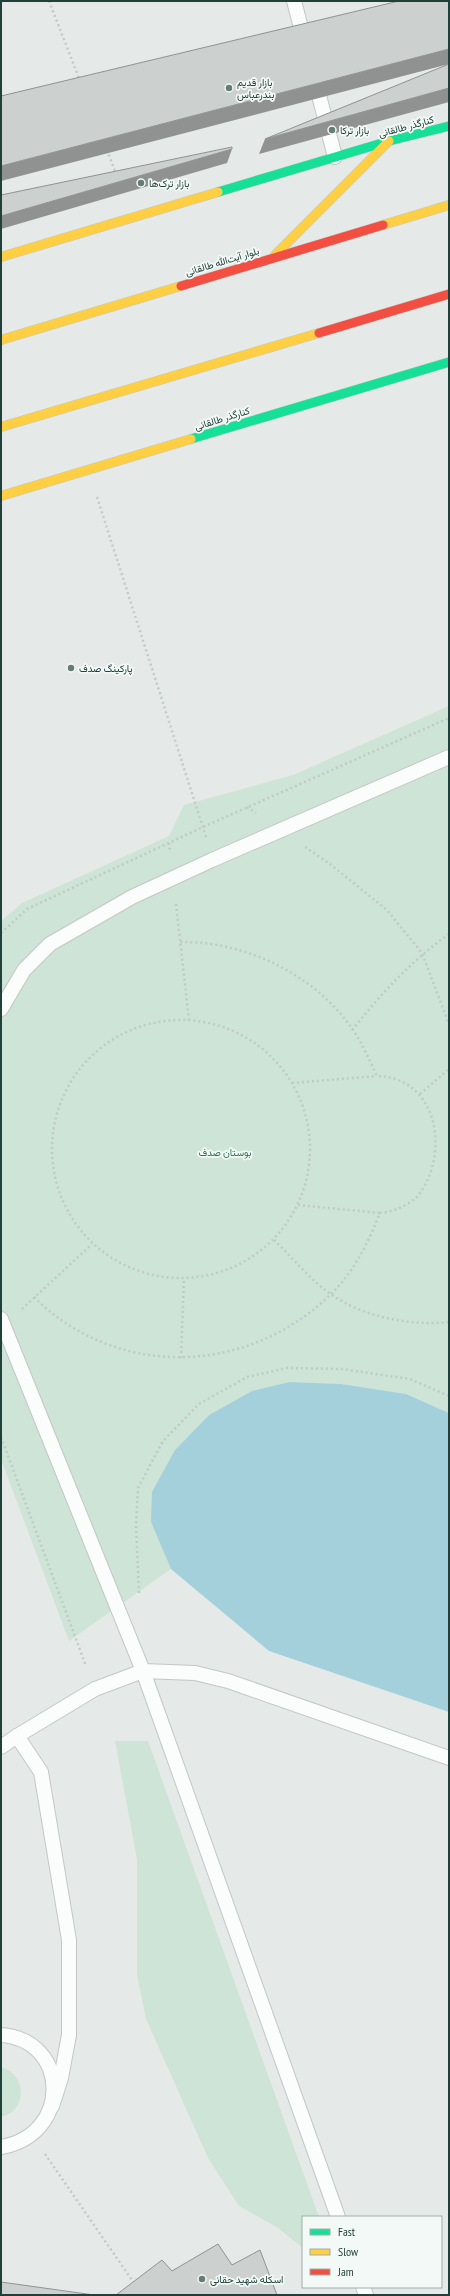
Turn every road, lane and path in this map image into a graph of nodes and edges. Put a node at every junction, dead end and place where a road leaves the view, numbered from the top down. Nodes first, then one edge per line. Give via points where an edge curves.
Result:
1 (49, 1) edge
2 (294, 1) edge
3 (307, 53) edge
4 (311, 68) edge
5 (82, 86) edge
6 (449, 126) edge
7 (389, 141) junction
8 (104, 143) edge
9 (335, 157) junction
10 (119, 180) edge
11 (449, 206) edge
12 (1, 257) edge
13 (273, 257) junction
14 (449, 294) edge
15 (1, 340) edge
16 (449, 362) edge
17 (1, 427) edge
18 (95, 491) dead end
19 (1, 496) edge
20 (449, 718) edge
21 (449, 757) edge
22 (247, 807) junction
23 (203, 827) junction
24 (281, 830) junction
25 (169, 843) junction
26 (212, 860) junction
27 (173, 878) junction
28 (1, 932) edge
29 (449, 934) edge
30 (180, 942) junction
31 (422, 953) junction
32 (1, 1009) edge
33 (189, 1020) junction
34 (449, 1024) edge
35 (352, 1030) junction
36 (449, 1069) edge
37 (377, 1076) junction
38 (292, 1083) junction
39 (420, 1094) junction
40 (435, 1115) dead end
41 (434, 1176) dead end
42 (298, 1205) junction
43 (380, 1213) junction
44 (274, 1240) junction
45 (92, 1244) junction
46 (184, 1278) junction
47 (331, 1294) junction
48 (34, 1298) junction
49 (449, 1322) edge
50 (2, 1323) edge
51 (181, 1358) junction
52 (449, 1396) edge
53 (1, 1437) edge
54 (139, 1594) dead end
55 (143, 1671) junction
56 (95, 1689) junction
57 (17, 1736) junction
58 (1, 1747) edge
59 (449, 1758) edge
60 (1, 2035) edge
61 (52, 2106) junction
62 (32, 2136) junction
63 (1, 2147) edge
64 (338, 2216) edge
65 (139, 2290) edge

1 - 5 path
2 - 3 lane
4 - 9 lane
6 - 7 main road, کنارگذر طالقانی
7 - 9 main road, کنارگذر طالقانی
7 - 13 main road
8 - 10 path
9 - 12 main road, کنارگذر طالقانی
11 - 13 main road, بلوار آیت‌الله طالقانی
13 - 15 main road, بلوار آیت‌الله طالقانی
14 - 17 main road
16 - 19 main road, کنارگذر طالقانی
18 - 23 path
20 - 22 path
21 - 24 lane
22 - 23 path
22 - 24 path
23 - 25 path
23 - 26 path
24 - 26 lane
24 - 31 path via 330,864 387,910
25 - 27 path
25 - 28 path via 27,909
26 - 27 lane
27 - 30 path
27 - 32 lane via 50,944 24,970
29 - 31 path
30 - 33 path
30 - 35 path via 230,947 261,957 290,972 316,991
31 - 34 path
31 - 35 path via 384,990
33 - 38 path via 211,1024 249,1039 280,1066
33 - 45 path via 151,1024 112,1040 94,1053 66,1087 52,1128 53,1172 58,1194 68,1213 80,1232
35 - 37 path
36 - 39 path
37 - 38 path
37 - 39 path via 404,1083
38 - 42 path via 302,1102 310,1144 306,1185
39 - 40 path
41 - 43 path via 426,1189 409,1204
42 - 43 path
42 - 44 path
43 - 47 path via 370,1238 353,1268
44 - 46 path via 240,1264 220,1272
44 - 47 path
45 - 46 path via 114,1260 134,1270 155,1276
45 - 48 path
46 - 51 path
47 - 49 path via 354,1306 402,1321
47 - 51 path via 305,1317 276,1335 245,1348 210,1356
48 - 50 path
48 - 51 path via 73,1328 105,1344 139,1354
50 - 55 lane
52 - 54 path via 410,1379 342,1369 287,1368 247,1377 199,1404 163,1441 138,1488 136,1525
53 - 56 path
55 - 56 lane
55 - 59 lane via 195,1674 228,1681
55 - 64 lane
56 - 57 lane
57 - 58 lane
57 - 61 lane via 41,1772 69,1940 69,2034
60 - 61 lane via 28,2043 41,2055 50,2070 54,2088
61 - 62 lane via 44,2123
62 - 63 lane via 16,2145
62 - 65 path

